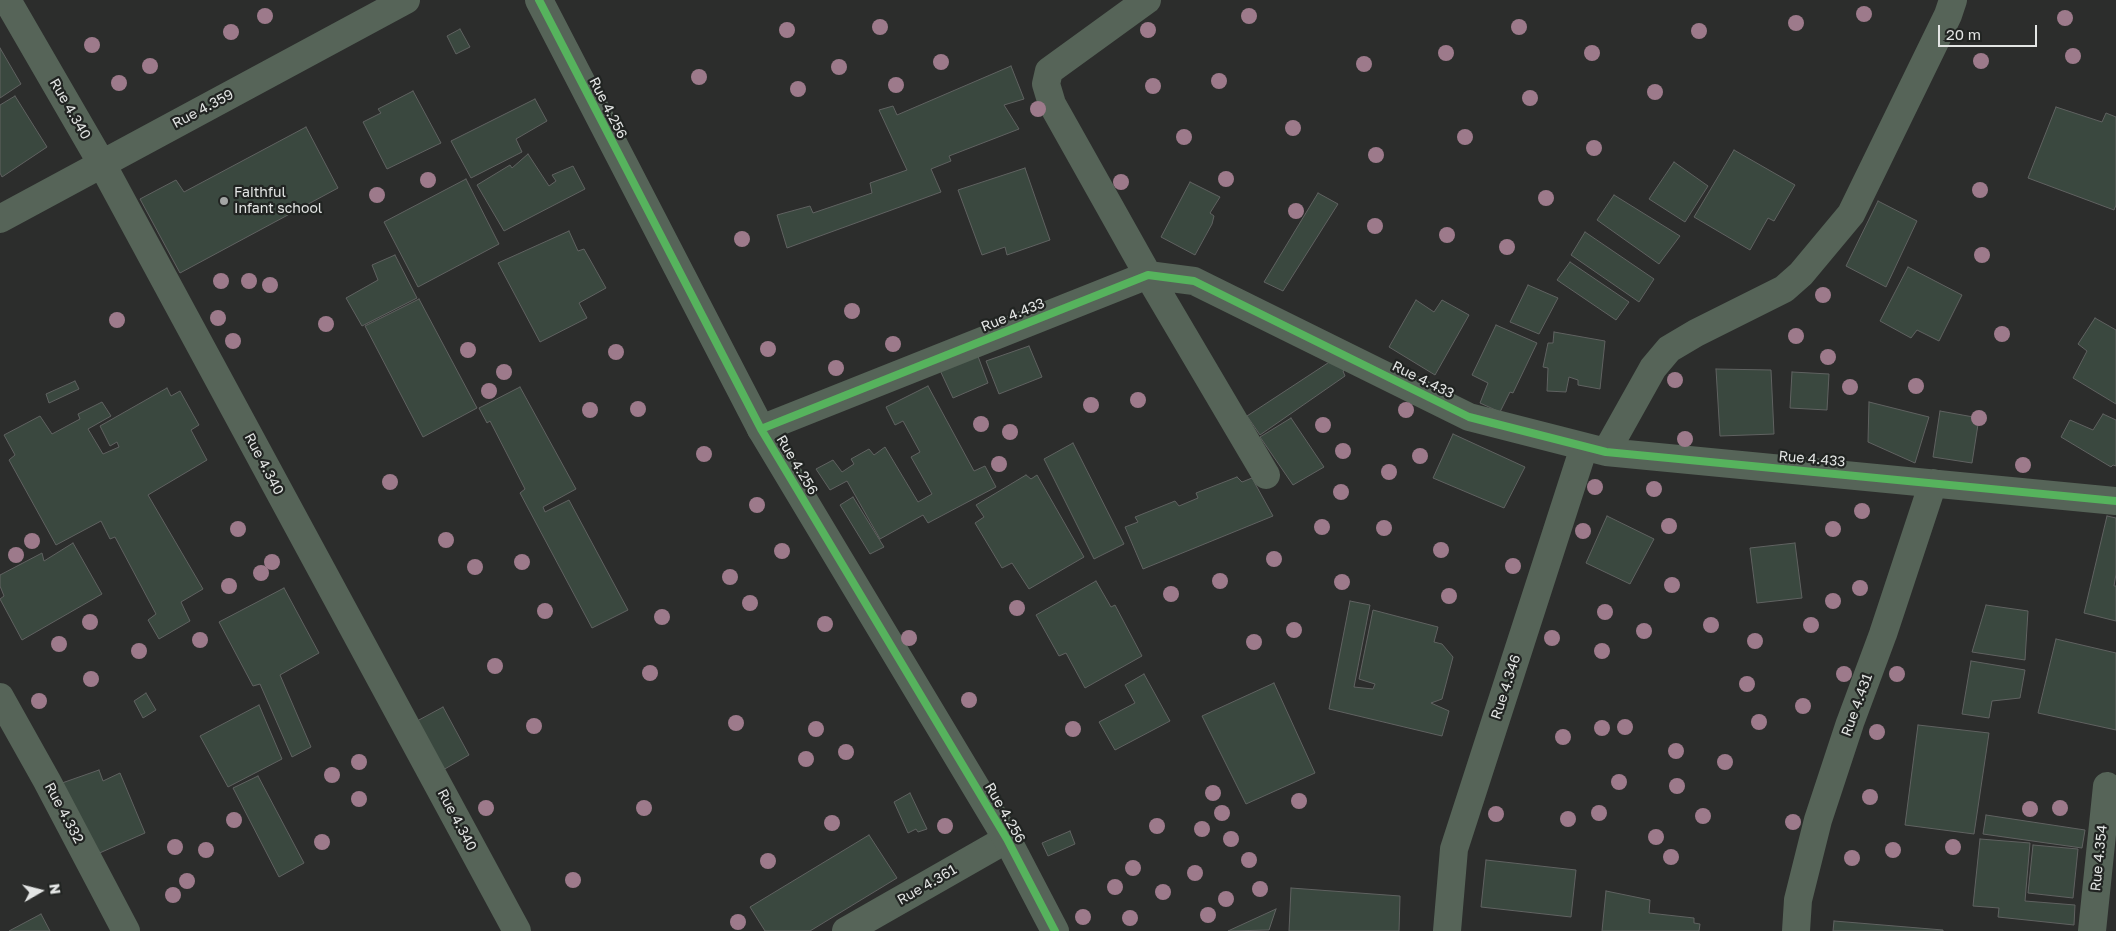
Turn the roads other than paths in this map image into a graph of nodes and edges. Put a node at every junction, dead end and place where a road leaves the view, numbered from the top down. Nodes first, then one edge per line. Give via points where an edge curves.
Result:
1 (7, 0) edge
2 (406, 0) edge
3 (539, 0) edge
4 (1147, 0) edge
5 (1953, 0) edge
6 (102, 164) junction
7 (0, 218) edge
8 (1148, 275) junction
9 (761, 429) junction
10 (1595, 450) junction
11 (1266, 476) dead end
12 (1933, 483) junction
13 (2116, 501) edge
14 (0, 697) edge
15 (2107, 786) dead end
16 (1007, 839) junction
17 (126, 931) edge
18 (517, 931) edge
19 (846, 931) edge
20 (1055, 931) edge
21 (1447, 931) edge
22 (1796, 931) edge
23 (2092, 931) edge

1 - 6 street, Rue 4.340
2 - 6 street, Rue 4.359
3 - 9 street, Rue 4.256
4 - 8 street via 1049,71 1046,84 1052,104
5 - 10 street, Rue 4.346 via 1851,214 1801,274 1784,289 1669,349
6 - 7 street, Rue 4.359
6 - 18 street, Rue 4.340
8 - 9 street, Rue 4.433
8 - 10 street, Rue 4.433 via 1194,280 1469,417
8 - 11 street
9 - 16 street, Rue 4.256
10 - 12 street, Rue 4.433
10 - 21 street, Rue 4.346 via 1454,849
12 - 13 street, Rue 4.433
12 - 22 street, Rue 4.431 via 1818,820 1798,900
14 - 17 street, Rue 4.332
15 - 23 street, Rue 4.354
16 - 19 street, Rue 4.361
16 - 20 street, Rue 4.256

